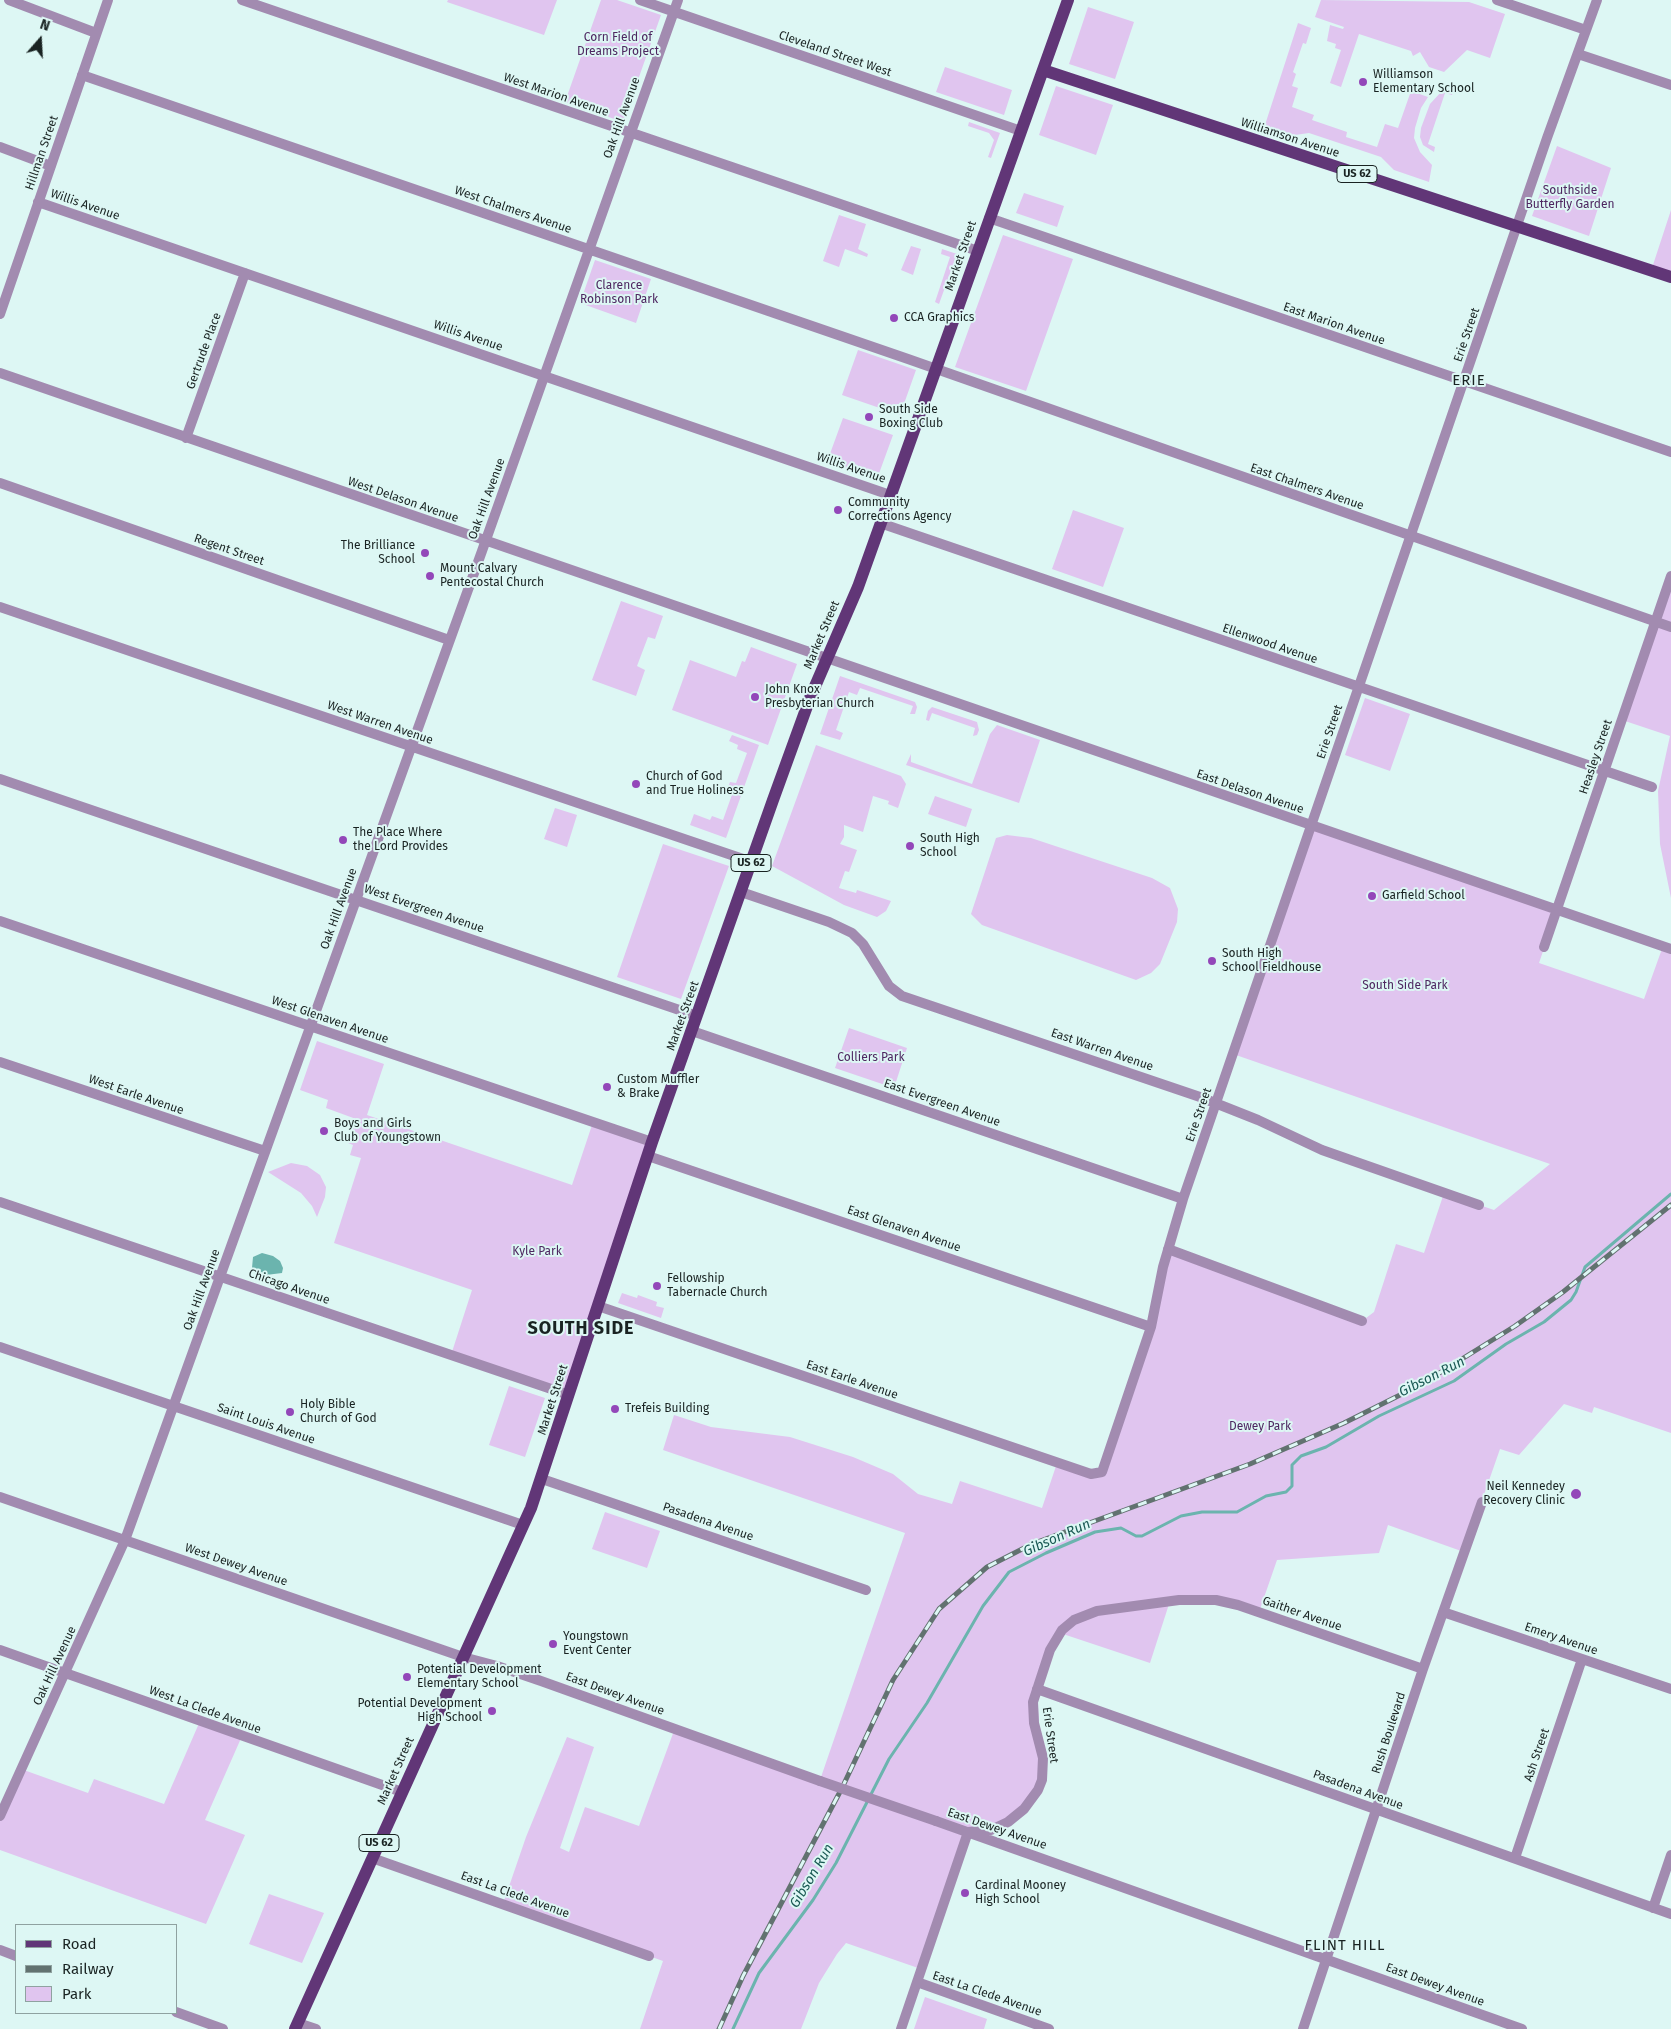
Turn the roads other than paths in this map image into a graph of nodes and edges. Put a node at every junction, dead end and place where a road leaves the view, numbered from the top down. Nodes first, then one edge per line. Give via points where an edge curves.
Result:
1 (10, 0) edge
2 (108, 0) edge
3 (242, 0) edge
4 (640, 0) edge
5 (678, 0) edge
6 (1068, 0) edge
7 (1497, 0) edge
8 (1597, 0) edge
9 (674, 12) junction
10 (1586, 30) junction
11 (96, 33) junction
12 (1578, 54) junction
13 (1043, 70) junction
14 (82, 75) junction
15 (1671, 85) edge
16 (1021, 131) junction
17 (630, 134) junction
18 (0, 147) edge
19 (51, 166) junction
20 (38, 202) junction
21 (989, 218) junction
22 (1517, 227) junction
23 (589, 250) junction
24 (978, 251) junction
25 (245, 273) junction
26 (1671, 277) edge
27 (0, 312) edge
28 (935, 370) junction
29 (0, 373) edge
30 (545, 376) junction
31 (1464, 382) junction
32 (186, 438) junction
33 (1671, 452) edge
34 (0, 483) edge
35 (890, 495) junction
36 (880, 523) junction
37 (1411, 536) junction
38 (485, 541) junction
39 (1671, 576) edge
40 (0, 607) edge
41 (1656, 622) junction
42 (1671, 627) edge
43 (449, 640) junction
44 (827, 659) junction
45 (1359, 687) junction
46 (411, 746) junction
47 (1604, 771) junction
48 (0, 779) edge
49 (1652, 787) dead end
50 (1312, 826) junction
51 (752, 862) junction
52 (741, 892) junction
53 (356, 899) junction
54 (1557, 910) junction
55 (0, 920) edge
56 (1544, 946) dead end
57 (1669, 948) edge
58 (697, 1016) junction
59 (310, 1026) junction
60 (692, 1031) junction
61 (0, 1062) edge
62 (1216, 1103) junction
63 (652, 1142) junction
64 (265, 1152) junction
65 (648, 1156) junction
66 (1183, 1199) junction
67 (0, 1202) edge
68 (1479, 1205) dead end
69 (1168, 1249) junction
70 (220, 1277) junction
71 (598, 1306) junction
72 (1362, 1321) dead end
73 (1152, 1327) junction
74 (0, 1347) edge
75 (569, 1395) junction
76 (173, 1406) junction
77 (1098, 1474) joint
78 (542, 1479) junction
79 (0, 1497) edge
80 (1482, 1502) dead end
81 (523, 1524) junction
82 (125, 1540) junction
83 (866, 1590) dead end
84 (1170, 1601) joint
85 (1443, 1612) junction
86 (0, 1650) edge
87 (463, 1657) junction
88 (1582, 1659) junction
89 (1423, 1669) junction
90 (65, 1673) junction
91 (1036, 1689) junction
92 (1671, 1689) edge
93 (402, 1792) junction
94 (1377, 1810) junction
95 (0, 1816) edge
96 (968, 1832) junction
97 (1671, 1855) edge
98 (372, 1858) junction
99 (1515, 1858) junction
100 (1653, 1908) junction
101 (1671, 1914) edge
102 (0, 1950) edge
103 (15, 1956) edge
104 (649, 1956) dead end
105 (1326, 1960) junction
106 (917, 1982) junction
107 (178, 2013) edge
108 (296, 2026) edge
109 (223, 2029) edge
110 (316, 2029) edge
111 (901, 2029) edge
112 (1049, 2029) edge
113 (1303, 2029) edge
114 (1522, 2029) edge

1 - 11 street
2 - 11 street, Hillman Street
3 - 17 street, West Marion Avenue
4 - 9 street, Cleveland Street West
5 - 9 street, Oak Hill Avenue
6 - 13 main road, Market Street
7 - 10 street
8 - 10 street, Erie Street
9 - 16 street, Cleveland Street West
9 - 17 street, Oak Hill Avenue
10 - 12 street, Erie Street
11 - 14 street, Hillman Street
12 - 15 street
12 - 22 street, Erie Street
13 - 16 main road, Market Street / US 62
13 - 22 main road, Williamson Avenue / US 62
14 - 19 street, Hillman Street
14 - 23 street, West Chalmers Avenue
16 - 21 main road, Market Street / US 62
17 - 23 street, Oak Hill Avenue
17 - 24 street, West Marion Avenue
18 - 19 street
19 - 20 street, Hillman Street
20 - 25 street, Willis Avenue
20 - 27 street, Hillman Street
21 - 24 main road, Market Street / US 62
21 - 31 street, East Marion Avenue
22 - 26 main road, Williamson Avenue / US 62
22 - 31 street, Erie Street
23 - 28 street, West Chalmers Avenue
23 - 30 street, Oak Hill Avenue
24 - 28 main road, Market Street / US 62
25 - 30 street, Willis Avenue
25 - 32 street, Gertrude Place
28 - 35 main road, Market Street / US 62
28 - 37 street, East Chalmers Avenue
29 - 32 street, West Delason Avenue
30 - 35 street, Willis Avenue
30 - 38 street, Oak Hill Avenue
31 - 33 street, East Marion Avenue
31 - 37 street, Erie Street
32 - 38 street, West Delason Avenue
34 - 43 street, Regent Street
35 - 36 main road, Market Street / US 62
36 - 44 main road, Market Street / US 62 via 858,587
36 - 45 street, Ellenwood Avenue
37 - 41 street, East Chalmers Avenue
37 - 45 street, Erie Street
38 - 43 street, Oak Hill Avenue
38 - 44 street, West Delason Avenue
39 - 41 street, Heasley Street
40 - 46 street, West Warren Avenue
41 - 42 street, East Chalmers Avenue
41 - 47 street, Heasley Street
43 - 46 street, Oak Hill Avenue
44 - 50 street, East Delason Avenue
44 - 51 main road, Market Street / US 62
45 - 47 street, Ellenwood Avenue
45 - 50 street, Erie Street
46 - 51 street, West Warren Avenue
46 - 53 street, Oak Hill Avenue
47 - 49 street, Ellenwood Avenue
47 - 54 street, Heasley Street
48 - 53 street, West Evergreen Avenue
50 - 54 street, East Delason Avenue
50 - 62 street, Erie Street
51 - 52 main road, Market Street / US 62
52 - 58 main road, Market Street / US 62
52 - 62 street, East Warren Avenue via 852,933 863,944 889,986 902,996
53 - 58 street, West Evergreen Avenue
53 - 59 street, Oak Hill Avenue
54 - 56 street, Heasley Street
54 - 57 street, East Delason Avenue
55 - 59 street, West Glenaven Avenue
58 - 60 main road, Market Street / US 62
59 - 63 street, West Glenaven Avenue
59 - 64 street, Oak Hill Avenue
60 - 63 main road, Market Street / US 62
60 - 66 street, East Evergreen Avenue
61 - 64 street, West Earle Avenue
62 - 66 street, Erie Street
62 - 68 street, East Warren Avenue via 1322,1150
63 - 65 main road, Market Street / US 62
64 - 70 street, Oak Hill Avenue
65 - 71 main road, Market Street / US 62
65 - 73 street, East Glenaven Avenue
66 - 69 street, Erie Street
67 - 70 street, Chicago Avenue
69 - 72 street
69 - 73 street, Erie Street
70 - 75 street, Chicago Avenue
70 - 76 street, Oak Hill Avenue
71 - 75 main road, Market Street / US 62
71 - 77 street, East Earle Avenue
73 - 77 street, Erie Street via 1105,1466
74 - 76 street, Saint Louis Avenue
75 - 78 main road, Market Street / US 62
76 - 81 street, Saint Louis Avenue
76 - 82 street, Oak Hill Avenue
78 - 81 main road, Market Street / US 62
78 - 83 street, Pasadena Avenue
79 - 82 street, West Dewey Avenue
80 - 85 street, Rush Boulevard
81 - 87 main road, Market Street / US 62
82 - 87 street, West Dewey Avenue
82 - 90 street, Oak Hill Avenue
84 - 89 street, Gaither Avenue via 1201,1599 1229,1602
84 - 91 street, Erie Street via 1098,1611 1074,1620 1055,1640
85 - 88 street, Emery Avenue
85 - 89 street, Rush Boulevard
86 - 90 street, West La Clede Avenue
87 - 93 main road, Market Street / US 62
87 - 96 street, East Dewey Avenue, bridge via 541,1681
88 - 92 street, Emery Avenue
88 - 99 street, Ash Street
89 - 94 street, Rush Boulevard
90 - 93 street, West La Clede Avenue
90 - 95 street, Oak Hill Avenue
91 - 94 street, Pasadena Avenue
91 - 96 street, Erie Street via 1033,1715 1043,1758 1038,1790 1024,1809 1008,1822 991,1830
93 - 98 main road, Market Street / US 62
94 - 99 street, Pasadena Avenue
94 - 105 street, Rush Boulevard
96 - 105 street, East Dewey Avenue
96 - 106 street
97 - 100 street
98 - 104 street, East La Clede Avenue
98 - 108 main road, Market Street / US 62
99 - 100 street, Pasadena Avenue
100 - 101 street, Pasadena Avenue
102 - 103 street
105 - 113 street, Rush Boulevard
105 - 114 street, East Dewey Avenue
106 - 111 street
106 - 112 street, East La Clede Avenue
107 - 109 street
108 - 110 street

